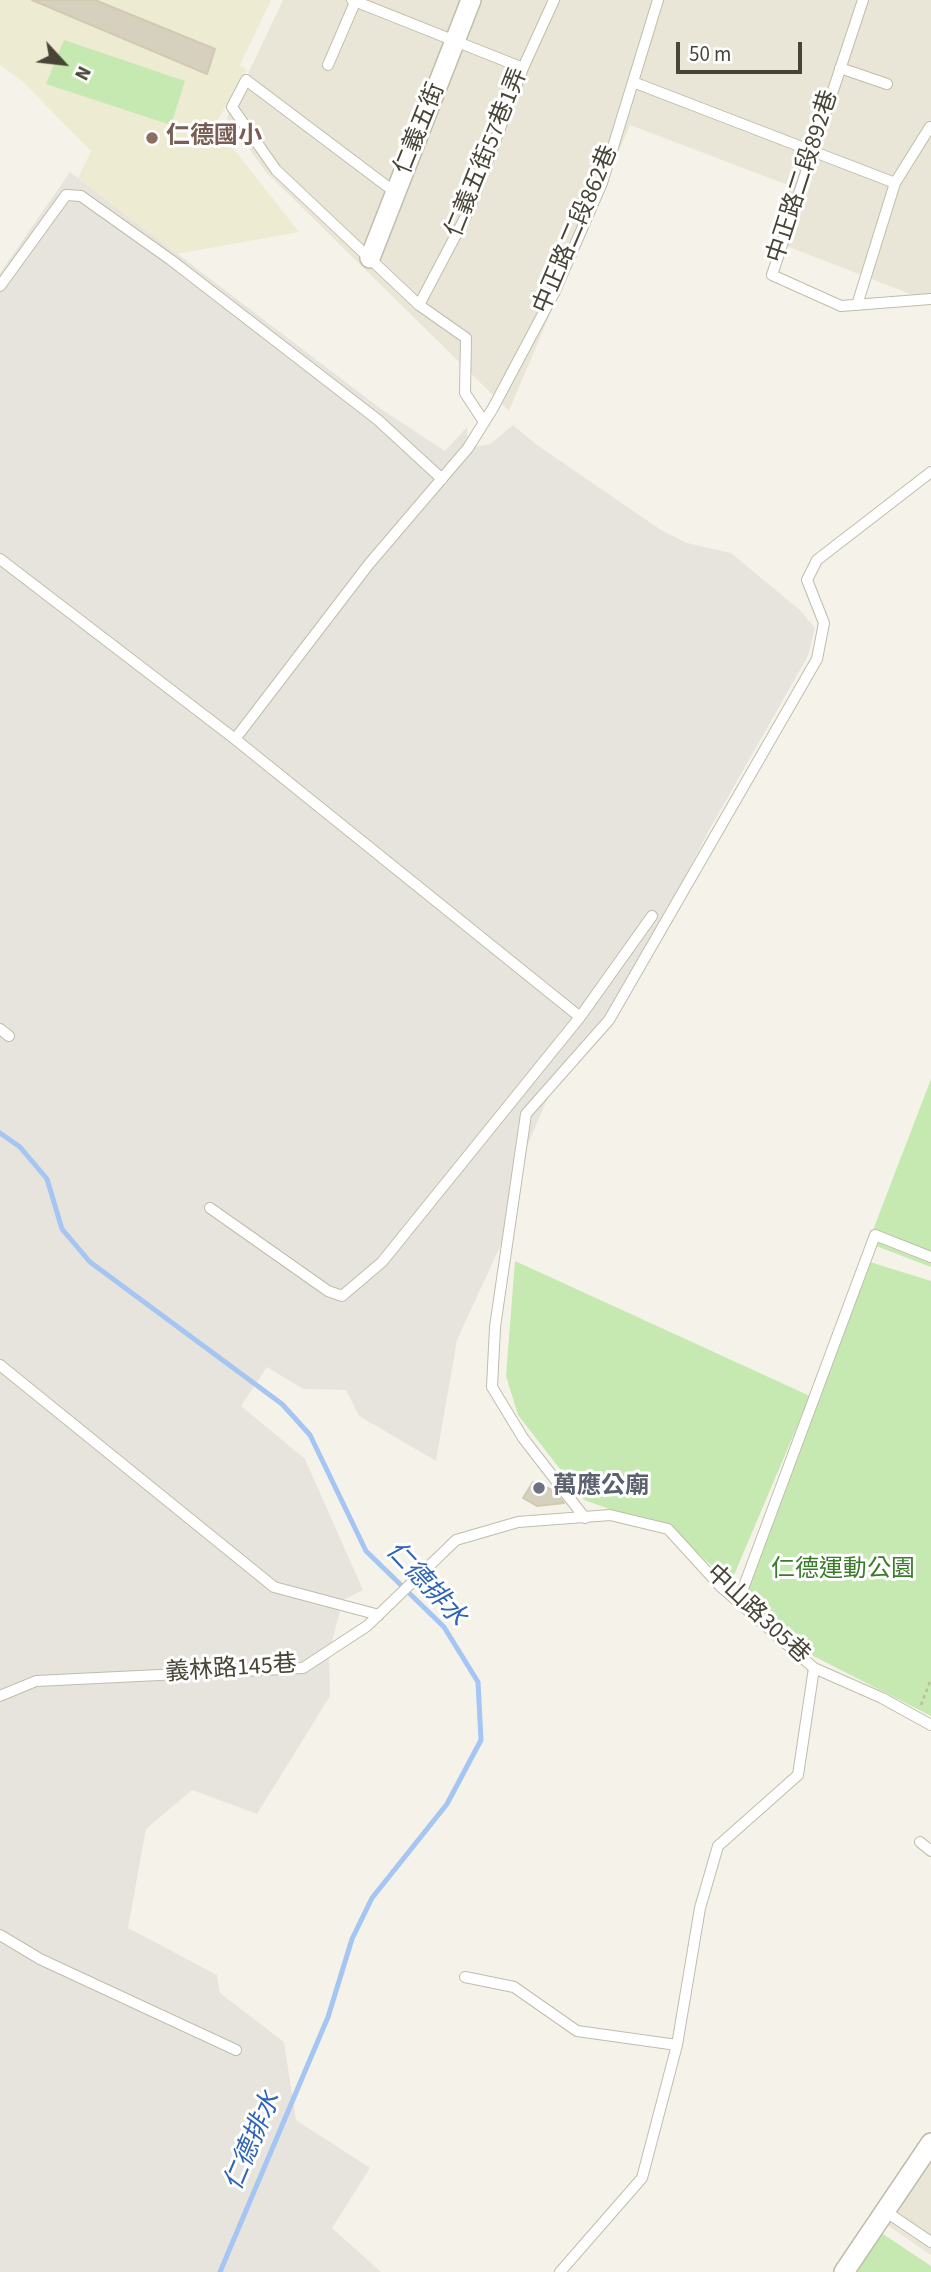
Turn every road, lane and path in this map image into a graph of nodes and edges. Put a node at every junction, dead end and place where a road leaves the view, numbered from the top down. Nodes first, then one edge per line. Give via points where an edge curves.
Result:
1 (355, 0) edge
2 (471, 0) edge
3 (554, 0) edge
4 (658, 0) edge
5 (863, 0) edge
6 (455, 42) junction
7 (328, 65) dead end
8 (523, 68) junction
9 (840, 68) junction
10 (633, 82) junction
11 (887, 84) dead end
12 (930, 127) edge
13 (812, 152) junction
14 (895, 183) junction
15 (396, 193) junction
16 (370, 258) junction
17 (0, 286) edge
18 (931, 299) edge
19 (419, 304) junction
20 (857, 305) junction
21 (484, 422) junction
22 (931, 472) edge
23 (442, 480) junction
24 (0, 559) edge
25 (235, 739) junction
26 (652, 916) dead end
27 (580, 1017) junction
28 (210, 1208) dead end
29 (931, 1257) edge
30 (0, 1365) edge
31 (586, 1518) junction
32 (738, 1602) junction
33 (379, 1615) junction
34 (814, 1668) junction
35 (931, 1679) edge
36 (0, 1696) edge
37 (916, 1718) junction
38 (931, 1725) edge
39 (920, 1842) dead end
40 (931, 1851) edge
41 (0, 1935) edge
42 (465, 1976) dead end
43 (677, 2045) junction
44 (236, 2050) dead end
45 (931, 2143) edge
46 (885, 2211) junction
47 (931, 2242) edge
48 (560, 2272) edge
49 (844, 2272) edge

1 - 6 lane
1 - 7 lane
2 - 6 street, 仁義五街
3 - 8 lane, 仁義五街57巷1弄
4 - 10 lane, 中正路二段862巷
5 - 9 lane, 中正路二段892巷
6 - 8 lane
6 - 15 street, 仁義五街
8 - 19 lane, 仁義五街57巷1弄 via 468,212
9 - 11 lane
9 - 13 lane, 中正路二段892巷
10 - 13 lane
10 - 21 lane, 中正路二段862巷 via 602,183 554,293
12 - 14 lane
13 - 14 lane
13 - 20 lane, 中正路二段892巷 via 772,275 841,306
14 - 20 lane
15 - 16 street, 仁義五街
15 - 16 lane via 246,80 232,107 276,170
16 - 19 lane
17 - 23 lane via 66,195 80,196 171,260 378,420
18 - 20 lane
19 - 21 lane via 467,338 464,393
21 - 23 lane, 中正路二段862巷
22 - 31 lane via 817,560 807,580 824,623 817,659 609,1020 526,1114 495,1327 492,1387 523,1438
23 - 25 lane, 中正路二段862巷 via 369,565
24 - 25 lane
25 - 27 lane
26 - 27 lane
27 - 28 lane via 382,1262 342,1296 328,1291
29 - 32 lane via 876,1235
30 - 33 lane via 274,1587
31 - 32 lane, 中山路305巷 via 610,1515 668,1529
31 - 33 lane, 義林路145巷 via 518,1522 456,1540
32 - 34 lane, 中山路305巷
33 - 36 lane, 義林路145巷 via 303,1668 36,1681
34 - 37 lane, 中山路305巷
34 - 43 lane via 798,1775 718,1846 700,1908
35 - 37 path
37 - 38 lane, 中山路305巷
39 - 40 lane
41 - 44 lane via 40,1959
42 - 43 lane via 514,1987 577,2031
43 - 48 lane via 642,2178
45 - 46 street
46 - 47 lane
46 - 49 street

